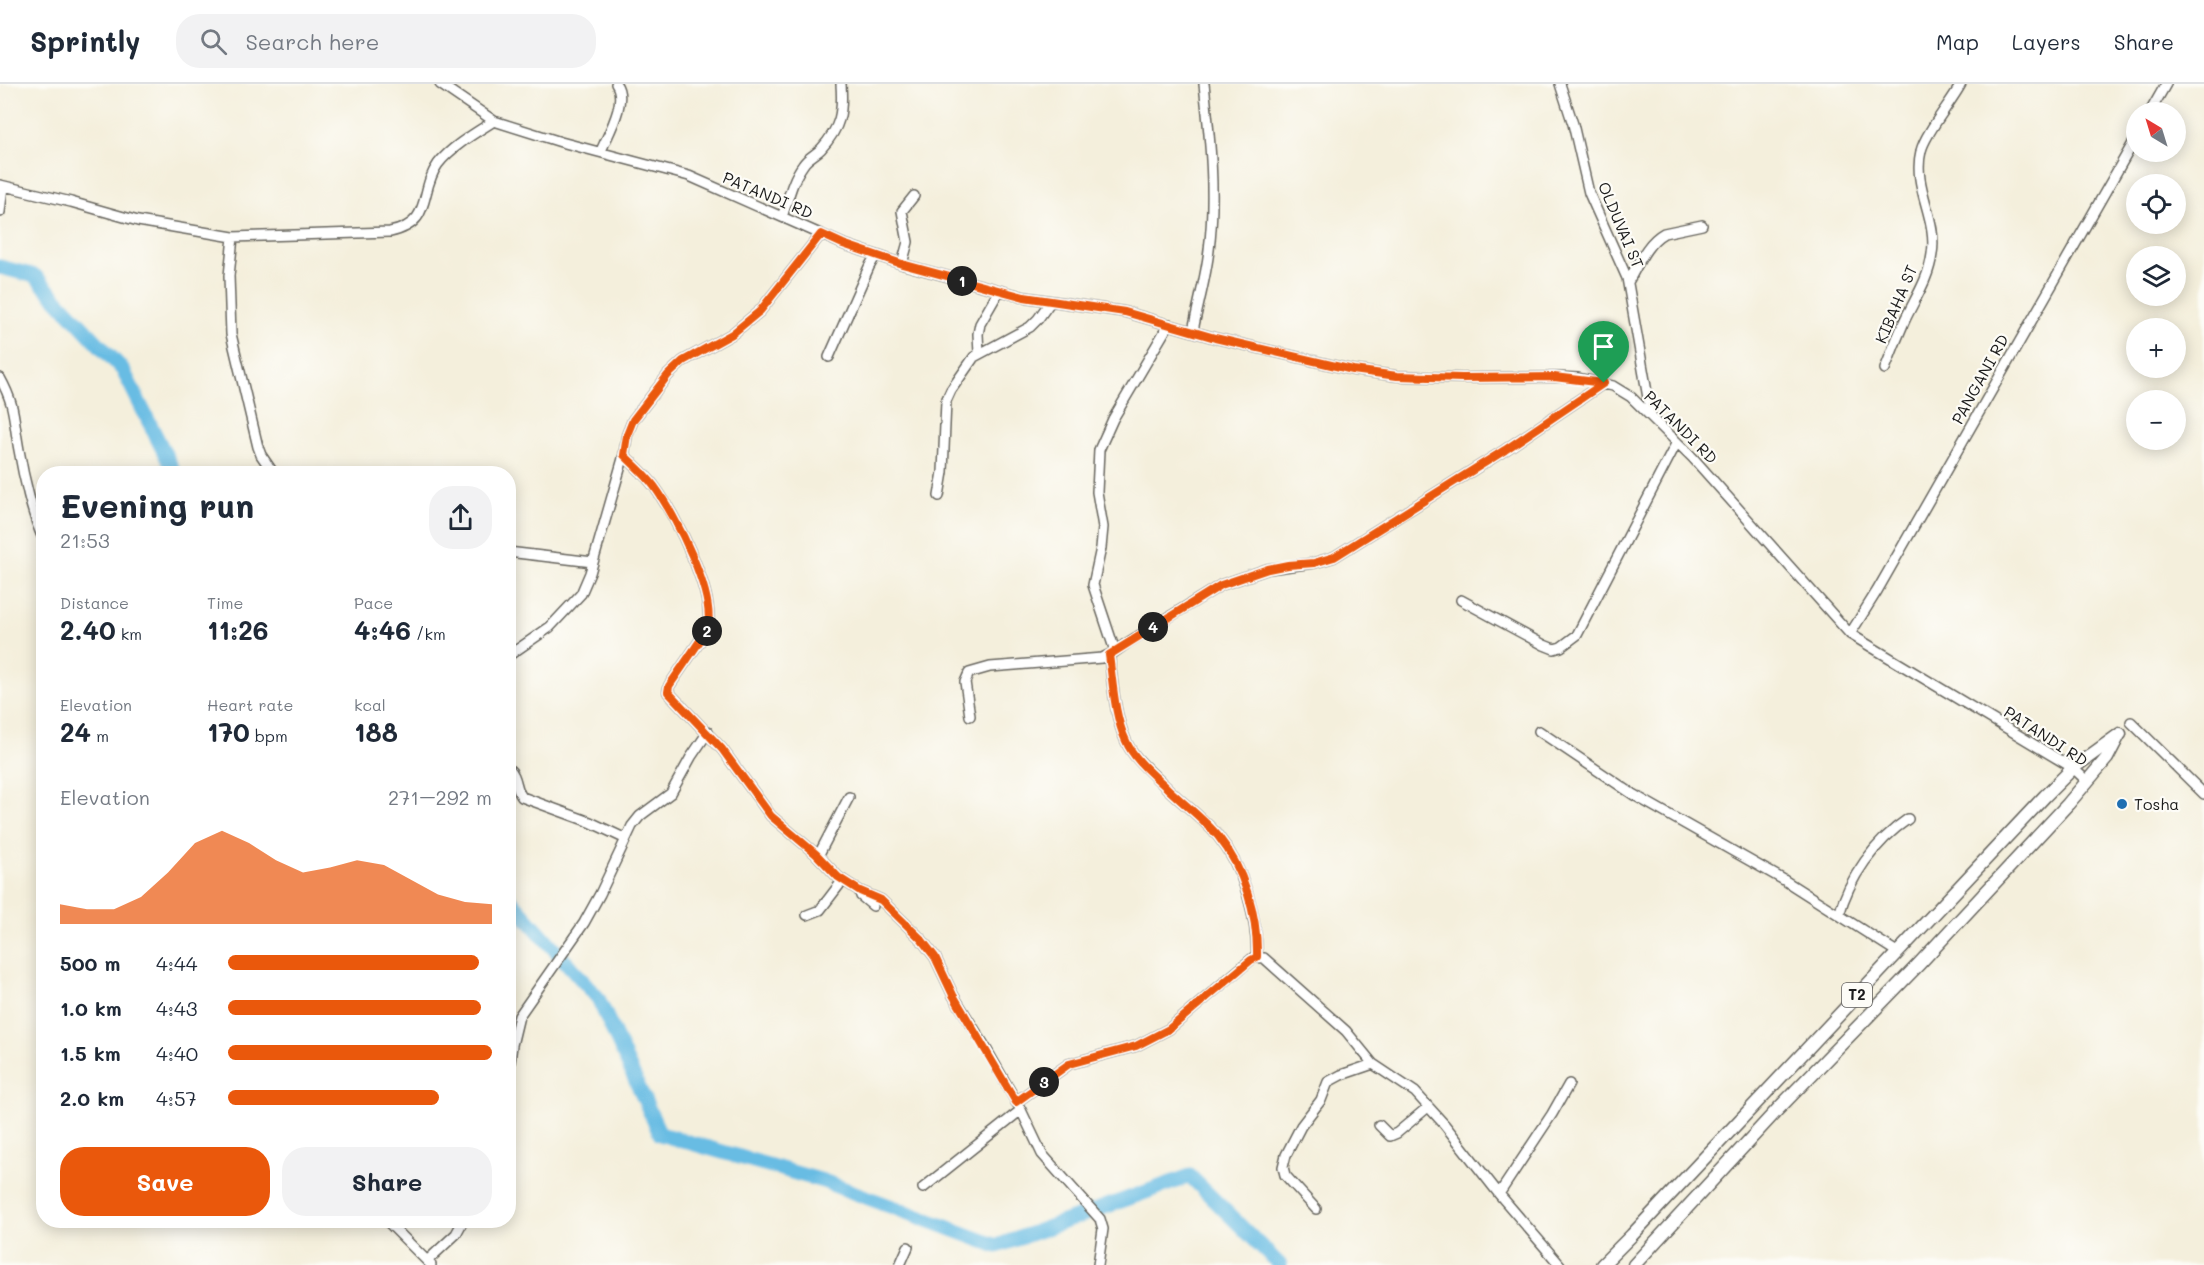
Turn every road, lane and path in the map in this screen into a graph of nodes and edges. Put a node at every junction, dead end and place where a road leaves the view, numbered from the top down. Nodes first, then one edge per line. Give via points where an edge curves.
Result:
1 (440, 84) edge
2 (616, 84) edge
3 (841, 84) edge
4 (1204, 84) edge
5 (1560, 84) edge
6 (1961, 84) edge
7 (2166, 84) edge
8 (2156, 102) edge
9 (494, 121) junction
10 (601, 151) junction
11 (2126, 155) edge
12 (2, 186) edge
13 (915, 196) dead end
14 (0, 212) edge
15 (782, 217) junction
16 (1702, 225) dead end
17 (821, 234) junction
18 (232, 237) junction
19 (876, 255) junction
20 (902, 264) junction
21 (1628, 282) junction
22 (999, 291) junction
23 (1051, 301) junction
24 (1169, 324) junction
25 (1193, 331) junction
26 (980, 353) junction
27 (829, 357) dead end
28 (1885, 369) dead end
29 (0, 378) edge
30 (1604, 383) junction
31 (1651, 415) junction
32 (1677, 442) junction
33 (624, 455) junction
34 (269, 466) edge
35 (939, 496) dead end
36 (36, 514) edge
37 (516, 553) edge
38 (593, 562) junction
39 (1461, 600) dead end
40 (1850, 634) junction
41 (516, 650) edge
42 (1112, 653) junction
43 (970, 716) dead end
44 (2131, 722) dead end
45 (1539, 731) dead end
46 (708, 732) junction
47 (2073, 768) junction
48 (2087, 782) junction
49 (516, 783) edge
50 (2204, 794) edge
51 (849, 797) dead end
52 (1908, 819) dead end
53 (626, 839) junction
54 (818, 856) junction
55 (843, 880) junction
56 (860, 891) junction
57 (873, 906) dead end
58 (807, 915) dead end
59 (1839, 915) junction
60 (1897, 952) junction
61 (1257, 957) junction
62 (516, 1028) edge
63 (1808, 1049) junction
64 (1822, 1062) junction
65 (1373, 1064) junction
66 (1569, 1084) dead end
67 (1763, 1096) junction
68 (1019, 1106) junction
69 (1428, 1107) junction
70 (1779, 1108) junction
71 (1379, 1125) dead end
72 (923, 1188) dead end
73 (1499, 1194) junction
74 (1316, 1209) dead end
75 (394, 1228) edge
76 (459, 1228) edge
77 (908, 1247) dead end
78 (429, 1263) edge
79 (900, 1265) edge
80 (1098, 1265) edge
81 (1560, 1265) edge
82 (1602, 1265) edge
83 (1634, 1265) edge

1 - 9 street, PATANDI RD
2 - 10 street via 621,92 620,105
3 - 15 street via 843,107 838,123 797,174
4 - 25 street via 1212,210 1209,251
5 - 21 street, OLDUVAI ST via 1574,124 1589,193
6 - 28 street, KIBAHA ST via 1921,148 1918,170 1932,223 1932,254 1924,282
7 - 8 street
9 - 10 street, PATANDI RD
9 - 18 street via 438,164 417,219 401,230
10 - 15 street, PATANDI RD via 689,176
11 - 40 street, PANGANI RD
12 - 14 street
12 - 18 street via 138,221
13 - 20 street via 902,211 908,242
15 - 17 street, PATANDI RD
16 - 21 street via 1658,236
17 - 19 street, PATANDI RD
17 - 33 street via 760,311 668,375 633,420
18 - 34 street via 231,334 258,447
19 - 20 street, PATANDI RD
19 - 27 street
20 - 22 street, PATANDI RD
21 - 31 street, OLDUVAI ST
22 - 23 street, PATANDI RD
22 - 26 street via 980,324
23 - 24 street, PATANDI RD via 1125,312
23 - 26 street via 1030,327
24 - 25 street, PATANDI RD
24 - 42 street via 1099,450 1097,492 1103,527 1093,585
25 - 30 street, PATANDI RD via 1353,370 1397,376 1554,377
26 - 35 street via 946,401
29 - 36 street via 15,411 18,448
30 - 31 street, PATANDI RD via 1631,397
30 - 42 street via 1334,557 1268,569 1221,585
31 - 32 street, PATANDI RD
32 - 39 street via 1602,591 1577,635 1568,643 1554,649 1544,645
32 - 40 street, PATANDI RD
33 - 38 street
33 - 46 street via 657,491 680,530 703,584 708,627 668,690
37 - 38 street
38 - 41 street via 581,594 570,607 550,627
40 - 47 street, PATANDI RD
42 - 43 street via 1090,660 969,673 965,682
42 - 61 street via 1117,709 1126,741 1145,766 1220,838 1246,889 1256,928
44 - 50 street
45 - 59 street via 1634,795 1734,850
46 - 53 street via 671,794 640,816
46 - 54 street via 771,816
47 - 48 street, PATANDI RD
47 - 48 highway, T2 via 2120,734
47 - 60 highway, T2
48 - 64 highway, T2 via 1919,964
49 - 53 street via 522,797
51 - 54 street
52 - 59 street via 1869,856 1849,888
53 - 62 street via 584,923 519,1016
54 - 55 street
55 - 56 street
55 - 58 street via 820,910
56 - 57 street
56 - 68 street via 888,906 935,957
59 - 60 street
60 - 63 highway, T2
61 - 65 street via 1264,958 1346,1031
61 - 68 street via 1169,1029 1136,1046 1069,1064
63 - 64 highway
63 - 67 highway, T2
64 - 70 highway, T2
65 - 69 street via 1415,1092
65 - 74 street via 1328,1082 1286,1155 1285,1175
66 - 73 street
67 - 70 highway
67 - 82 highway, T2
68 - 72 street
68 - 80 street via 1042,1154 1103,1224
69 - 71 street via 1390,1136
69 - 73 street
70 - 83 highway, T2
73 - 81 street
75 - 78 street
76 - 78 street
77 - 79 street

